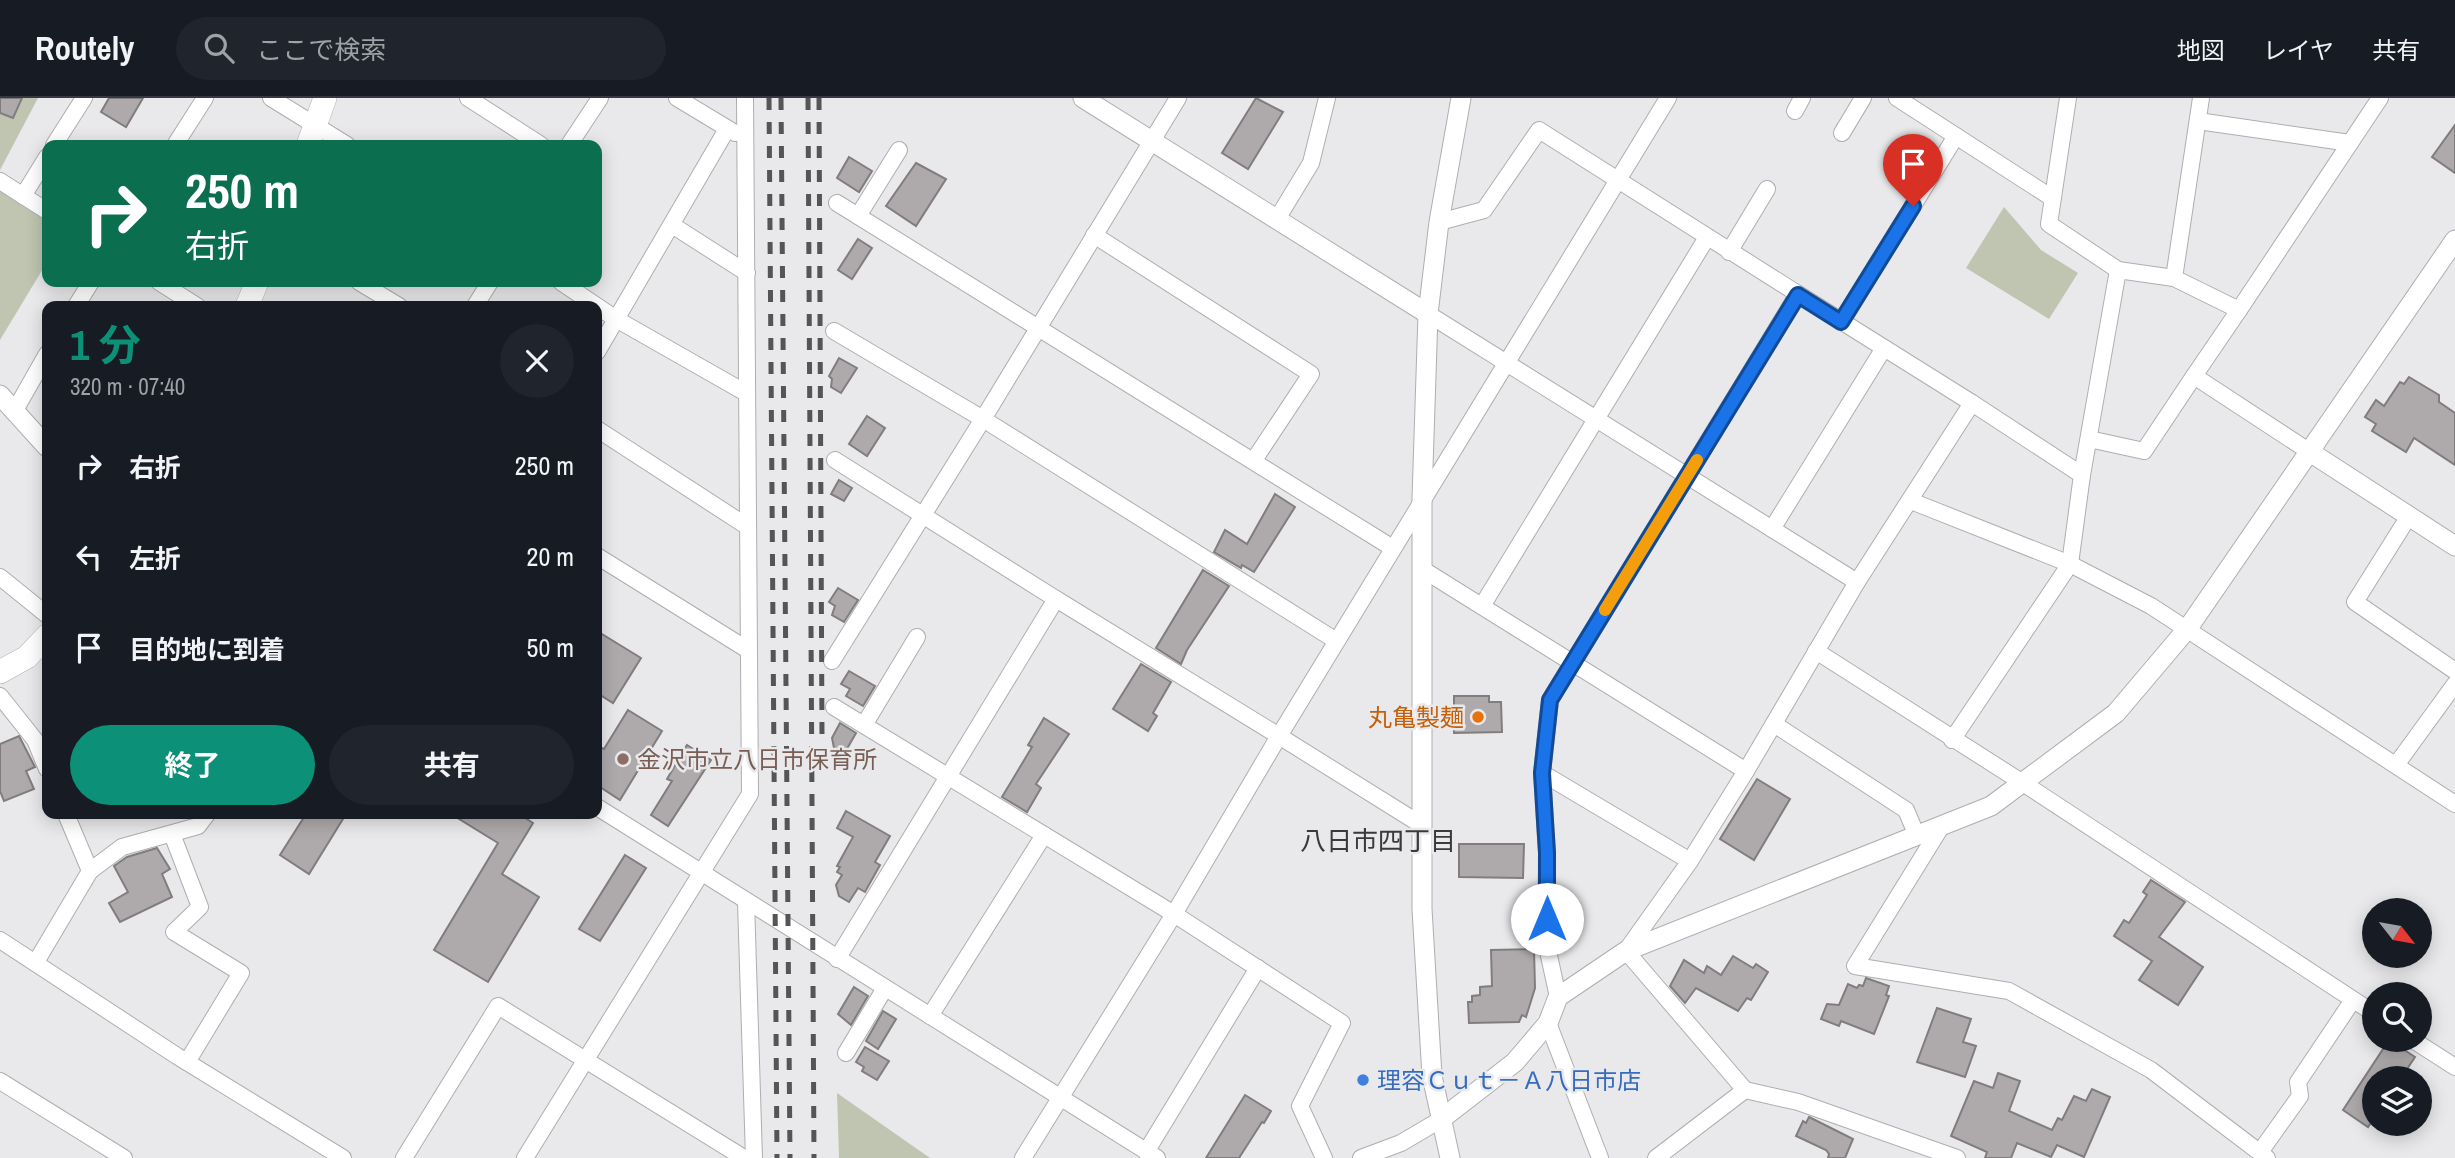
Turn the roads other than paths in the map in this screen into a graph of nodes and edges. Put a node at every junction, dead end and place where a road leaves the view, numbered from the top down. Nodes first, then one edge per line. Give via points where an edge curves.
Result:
1 (84, 98) edge
2 (205, 98) edge
3 (271, 98) edge
4 (325, 98) edge
5 (468, 98) edge
6 (600, 98) edge
7 (677, 98) edge
8 (745, 98) edge
9 (1083, 98) edge
10 (1178, 98) edge
11 (1327, 98) edge
12 (1461, 98) edge
13 (1668, 98) edge
14 (1863, 98) edge
15 (2068, 98) edge
16 (2201, 98) edge
17 (2380, 98) edge
18 (1907, 100) edge
19 (2197, 121) junction
20 (727, 130) junction
21 (1842, 133) dead end
22 (312, 135) edge
23 (1956, 136) junction
24 (745, 137) junction
25 (57, 140) edge
26 (179, 140) edge
27 (330, 140) edge
28 (533, 140) edge
29 (572, 140) edge
30 (1152, 141) junction
31 (2350, 143) junction
32 (899, 150) dead end
33 (42, 165) edge
34 (0, 181) edge
35 (1616, 181) junction
36 (1768, 189) dead end
37 (23, 196) junction
38 (2052, 198) junction
39 (837, 203) dead end
40 (42, 208) edge
41 (858, 216) junction
42 (1277, 219) junction
43 (1439, 222) junction
44 (672, 225) junction
45 (1094, 236) junction
46 (1706, 239) junction
47 (2455, 240) edge
48 (1729, 252) junction
49 (2118, 270) junction
50 (747, 274) junction
51 (2174, 278) junction
52 (167, 287) edge
53 (367, 287) edge
54 (569, 287) edge
55 (1798, 295) junction
56 (189, 301) edge
57 (390, 301) edge
58 (590, 301) edge
59 (602, 309) edge
60 (2239, 310) junction
61 (1428, 314) junction
62 (617, 319) junction
63 (1841, 322) junction
64 (1040, 328) junction
65 (834, 331) dead end
66 (602, 344) edge
67 (1884, 348) junction
68 (1504, 362) junction
69 (42, 363) edge
70 (2194, 376) junction
71 (746, 393) junction
72 (0, 395) edge
73 (1972, 403) junction
74 (14, 412) junction
75 (983, 419) junction
76 (1596, 419) junction
77 (602, 432) edge
78 (2089, 439) junction
79 (42, 442) edge
80 (2310, 452) junction
81 (835, 460) dead end
82 (1254, 460) junction
83 (2082, 475) junction
84 (1687, 476) junction
85 (1422, 498) junction
86 (1911, 500) junction
87 (924, 514) junction
88 (2409, 516) junction
89 (748, 527) junction
90 (1772, 529) junction
91 (2455, 546) edge
92 (1391, 547) junction
93 (602, 559) edge
94 (2070, 564) junction
95 (1422, 569) junction
96 (0, 577) edge
97 (1857, 582) junction
98 (1056, 599) junction
99 (1482, 606) junction
100 (42, 611) edge
101 (2189, 628) junction
102 (917, 637) dead end
103 (1335, 640) junction
104 (42, 641) edge
105 (748, 650) junction
106 (1816, 652) junction
107 (832, 661) dead end
108 (1572, 663) junction
109 (2455, 671) edge
110 (0, 673) edge
111 (2455, 684) edge
112 (0, 696) edge
113 (834, 707) dead end
114 (1774, 724) junction
115 (863, 725) junction
116 (1279, 736) junction
117 (1952, 740) junction
118 (42, 757) edge
119 (2396, 765) junction
120 (1746, 771) junction
121 (1542, 773) junction
122 (948, 776) junction
123 (2024, 783) junction
124 (2455, 804) edge
125 (602, 810) edge
126 (68, 819) edge
127 (204, 819) edge
128 (1420, 824) junction
129 (1941, 827) junction
130 (172, 834) junction
131 (1044, 835) junction
132 (1917, 836) junction
133 (1689, 861) junction
134 (90, 871) junction
135 (704, 873) junction
136 (746, 902) junction
137 (1174, 914) junction
138 (0, 940) edge
139 (1626, 951) junction
140 (837, 959) junction
141 (36, 962) junction
142 (1258, 968) junction
143 (885, 988) junction
144 (1559, 997) junction
145 (2353, 1000) junction
146 (2362, 1006) edge
147 (930, 1016) junction
148 (1548, 1023) junction
149 (2432, 1052) edge
150 (846, 1053) dead end
151 (586, 1061) junction
152 (187, 1062) junction
153 (2455, 1067) edge
154 (0, 1081) edge
155 (1745, 1090) junction
156 (1059, 1100) junction
157 (1440, 1119) junction
158 (1150, 1155) edge
159 (2263, 1155) edge
160 (124, 1158) edge
161 (343, 1158) edge
162 (404, 1158) edge
163 (525, 1158) edge
164 (744, 1158) edge
165 (754, 1158) edge
166 (1023, 1158) edge
167 (1324, 1158) edge
168 (1361, 1158) edge
169 (1450, 1158) edge
170 (1600, 1158) edge
171 (1656, 1158) edge
172 (1957, 1158) edge

1 - 25 street
2 - 26 street
3 - 22 street
4 - 22 main road
5 - 28 street
6 - 29 street
7 - 20 street
8 - 24 street
9 - 30 street
10 - 30 street
11 - 42 street via 1311,163
12 - 43 street
13 - 35 street
14 - 21 street
15 - 38 street
16 - 19 street
17 - 31 street
18 - 23 street
19 - 31 street
19 - 51 street
20 - 24 street
20 - 44 street
22 - 27 street
23 - 38 street
23 - 63 street
24 - 50 street
30 - 42 street
30 - 45 street
31 - 60 street
32 - 41 street
33 - 37 street
34 - 37 street
35 - 43 street via 1539,130 1484,209
35 - 46 street
35 - 68 street
36 - 48 street
37 - 40 street
38 - 49 street via 2049,223
39 - 41 street
41 - 64 street
42 - 61 street
43 - 61 street
44 - 50 street
44 - 62 street
45 - 64 street
45 - 82 street via 1311,374
46 - 48 street
46 - 76 street
47 - 80 street
48 - 55 street
49 - 51 street
49 - 78 street
50 - 71 street
51 - 60 street
52 - 56 street
53 - 57 street
54 - 58 street
55 - 63 street
55 - 84 street
59 - 62 street
60 - 70 street
61 - 68 street
61 - 85 street
62 - 66 street
62 - 71 street
63 - 67 street
64 - 75 street
64 - 82 street
65 - 75 street
67 - 73 street
67 - 90 street
68 - 76 street
68 - 85 street
69 - 74 street
70 - 78 street via 2144,451
70 - 80 street
71 - 89 street
72 - 74 street
73 - 83 street
73 - 86 street
74 - 79 street
75 - 87 street
75 - 103 street
76 - 84 street
76 - 99 street
77 - 89 street
78 - 83 street
80 - 88 street
80 - 101 street
81 - 87 street
82 - 92 street
83 - 94 street
84 - 90 street
84 - 108 street
85 - 92 street
85 - 95 street
86 - 94 street
86 - 97 street
87 - 98 street
87 - 107 street
88 - 91 street
88 - 109 street via 2355,602
89 - 105 street
90 - 97 street
92 - 103 street
93 - 105 street
94 - 101 street
94 - 117 street
95 - 99 street
95 - 128 street
96 - 100 street
97 - 106 street
98 - 116 street
98 - 122 street
99 - 108 street
101 - 119 street
101 - 123 street via 2116,713
102 - 115 street
103 - 116 street
104 - 110 main road via 27,657
105 - 135 street via 750,794
106 - 114 street
106 - 117 street
108 - 120 street
108 - 121 street via 1550,700
111 - 119 street
112 - 118 street via 35,740
113 - 115 street
114 - 120 street
114 - 132 street via 1906,810
115 - 122 street
116 - 128 street
116 - 137 street
117 - 123 street
119 - 124 street
120 - 133 street
121 - 133 street
121 - 144 street via 1546,942
122 - 131 street
122 - 140 street
123 - 129 street via 1991,806
123 - 145 street
125 - 135 street
126 - 134 street
127 - 130 street via 198,827
128 - 157 street via 1427,1003
129 - 132 street
129 - 159 street via 1855,966 2009,992 2151,1070
130 - 134 street via 122,848
130 - 152 street via 201,907 174,932 241,973
131 - 137 street
131 - 147 street
132 - 139 street
133 - 139 street
134 - 141 street
135 - 136 street
135 - 151 street
136 - 140 street
136 - 165 street
137 - 142 street
137 - 156 street
138 - 141 street
139 - 144 street
139 - 155 street
140 - 143 street
141 - 152 street
142 - 158 street
142 - 167 street via 1342,1023 1300,1106
143 - 147 street
143 - 150 street
144 - 148 street
145 - 146 street
145 - 159 street via 2298,1082 2301,1096
147 - 156 street
148 - 157 street via 1515,1062
148 - 170 street
149 - 153 street
151 - 162 street via 498,1006
151 - 163 street
151 - 164 street
152 - 161 street
154 - 160 street
155 - 171 street
155 - 172 street via 1798,1102
156 - 158 street
156 - 166 street
157 - 168 street via 1401,1143
157 - 169 street

